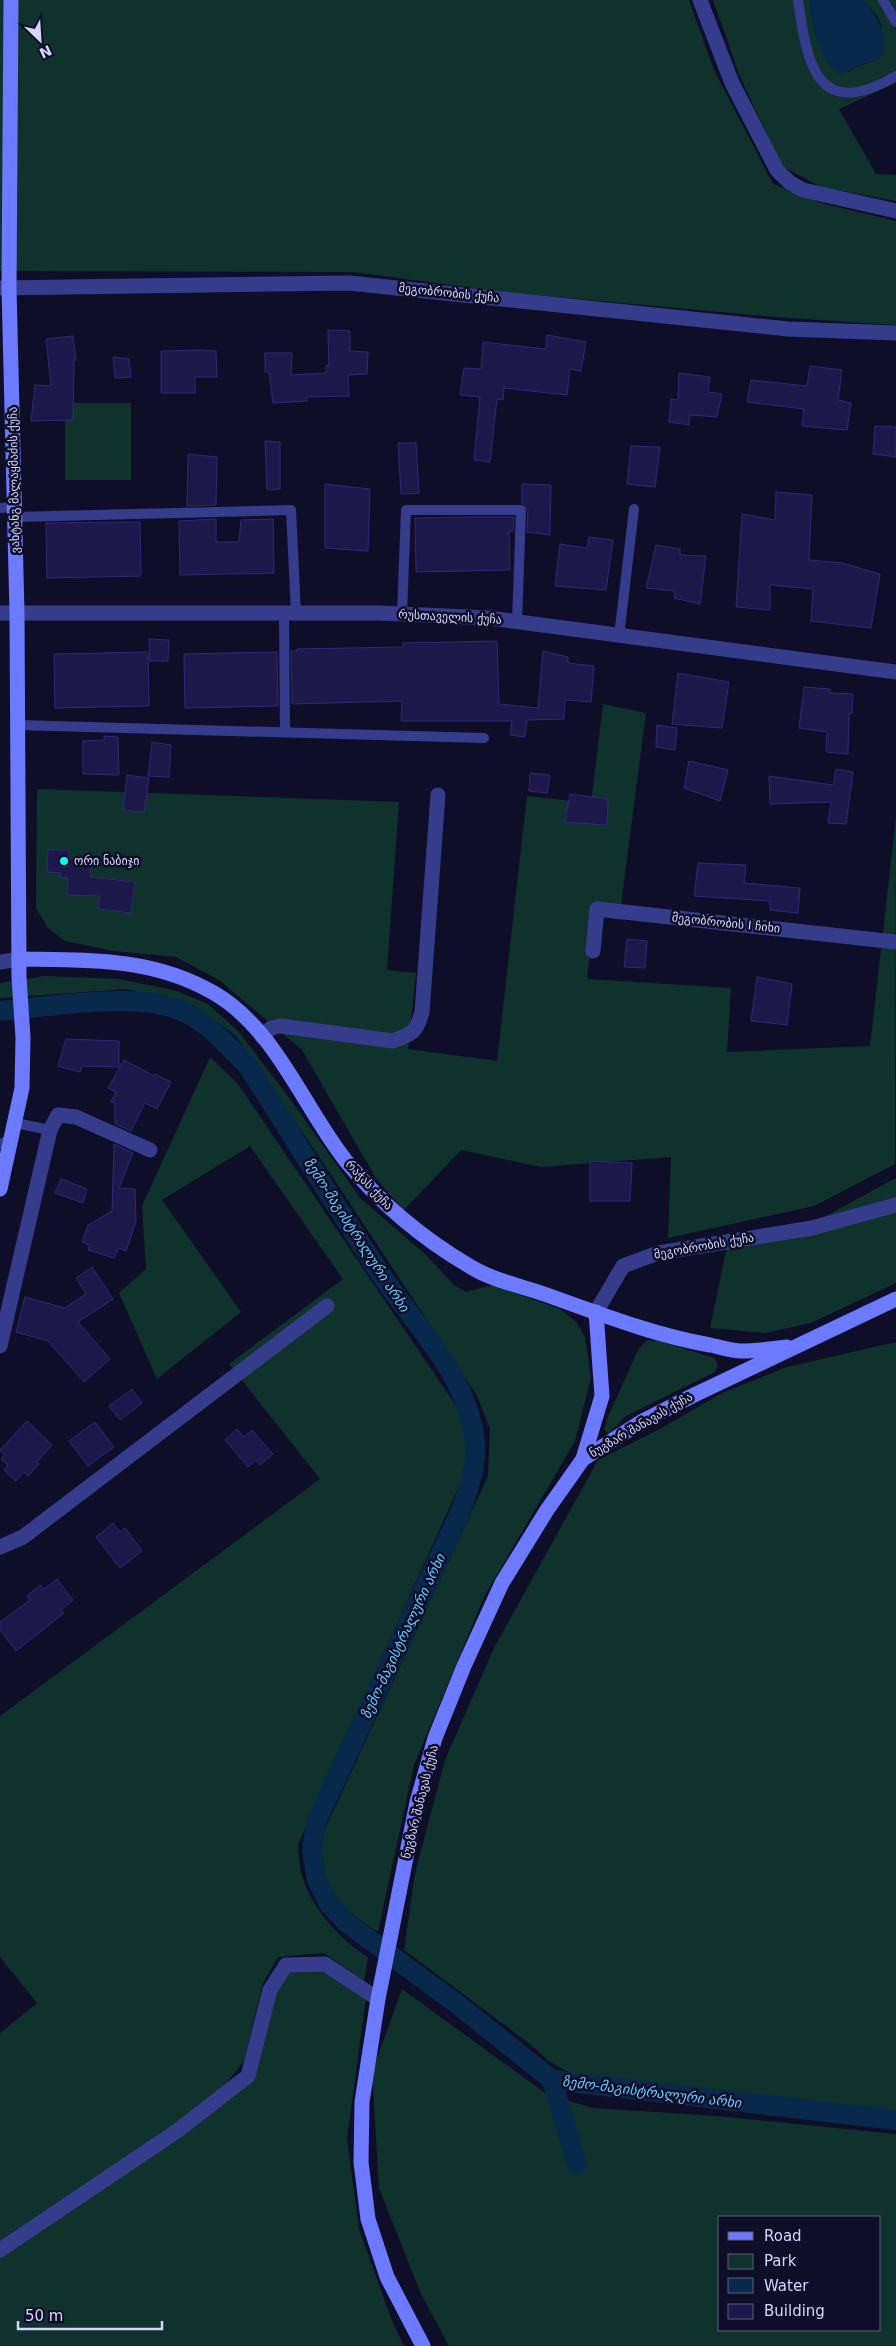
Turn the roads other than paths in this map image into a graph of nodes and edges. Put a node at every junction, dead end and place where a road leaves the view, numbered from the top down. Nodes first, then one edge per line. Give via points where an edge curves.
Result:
1 (11, 0) edge
2 (700, 0) edge
3 (798, 0) edge
4 (883, 0) edge
5 (896, 22) edge
6 (896, 76) edge
7 (896, 211) edge
8 (4, 288) edge
9 (896, 333) edge
10 (634, 509) dead end
11 (10, 511) edge
12 (0, 613) edge
13 (17, 613) junction
14 (290, 613) junction
15 (402, 614) junction
16 (516, 622) junction
17 (619, 636) junction
18 (896, 672) edge
19 (18, 725) junction
20 (286, 732) junction
21 (484, 738) dead end
22 (438, 795) dead end
23 (896, 942) edge
24 (593, 951) dead end
25 (19, 959) junction
26 (0, 962) edge
27 (262, 1037) junction
28 (15, 1123) junction
29 (50, 1130) junction
30 (6, 1142) edge
31 (150, 1150) dead end
32 (0, 1189) edge
33 (896, 1205) edge
34 (896, 1299) edge
35 (327, 1306) dead end
36 (596, 1312) junction
37 (0, 1346) edge
38 (795, 1347) junction
39 (583, 1459) junction
40 (0, 1547) edge
41 (378, 1999) junction
42 (0, 2250) edge
43 (423, 2346) edge

1 - 8 street, ვახტანგ მალაყმაძის ქუჩა
2 - 7 street via 732,83 777,170 803,190
3 - 6 lane via 804,44 812,68 821,80 837,92 858,94
4 - 5 lane
8 - 9 street, მეგობრობის ქუჩა via 349,282 788,329
8 - 11 street, ვახტანგ მალაყმაძის ქუჩა
10 - 17 lane
11 - 13 street, ვახტანგ მალაყმაძის ქუჩა
11 - 14 lane via 291,510
12 - 13 street, რუსთაველის ქუჩა
13 - 14 street, რუსთაველის ქუჩა
13 - 19 street, ვახტანგ მალაყმაძის ქუჩა
14 - 15 street, რუსთაველის ქუჩა
14 - 20 lane
15 - 16 street, რუსთაველის ქუჩა
15 - 16 lane via 406,510 520,510
16 - 17 street, რუსთაველის ქუჩა
17 - 18 street, რუსთაველის ქუჩა
19 - 20 lane
19 - 25 street, ვახტანგ მალაყმაძის ქუჩა
20 - 21 lane
22 - 27 street via 419,1026 409,1035 393,1041 281,1026 271,1028
23 - 24 street, მეგობრობის I ჩიხი via 598,909
25 - 26 street, რაჭას ქუჩა
25 - 27 street, რაჭას ქუჩა via 136,964 181,976 217,994 248,1020
25 - 28 street, ვახტანგ მალაყმაძის ქუჩა via 22,1088
27 - 36 street, რაჭას ქუჩა via 274,1050 344,1159 369,1188 426,1238 473,1269
28 - 29 lane
28 - 30 street, ვახტანგ მალაყმაძის ქუჩა
29 - 31 street via 58,1115 76,1117
29 - 37 street
30 - 32 street, ვახტანგ მალაყმაძის ქუჩა
33 - 36 street, მეგობრობის ქუჩა via 812,1228 658,1253 623,1266
34 - 38 street, ნუგზარ შანავას ქუჩა
35 - 40 street via 23,1537
36 - 38 street, რაჭას ქუჩა via 686,1341 740,1351
36 - 39 street via 602,1396
38 - 39 street, ნუგზარ შანავას ქუჩა via 675,1404
39 - 41 street, ნუგზარ შანავას ქუჩა via 502,1583 464,1666 426,1767
41 - 42 street via 324,1964 286,1965 270,1990 248,2076 177,2131
41 - 43 street, ნუგზარ შანავას ქუჩა via 362,2102 363,2189 368,2219 387,2277

